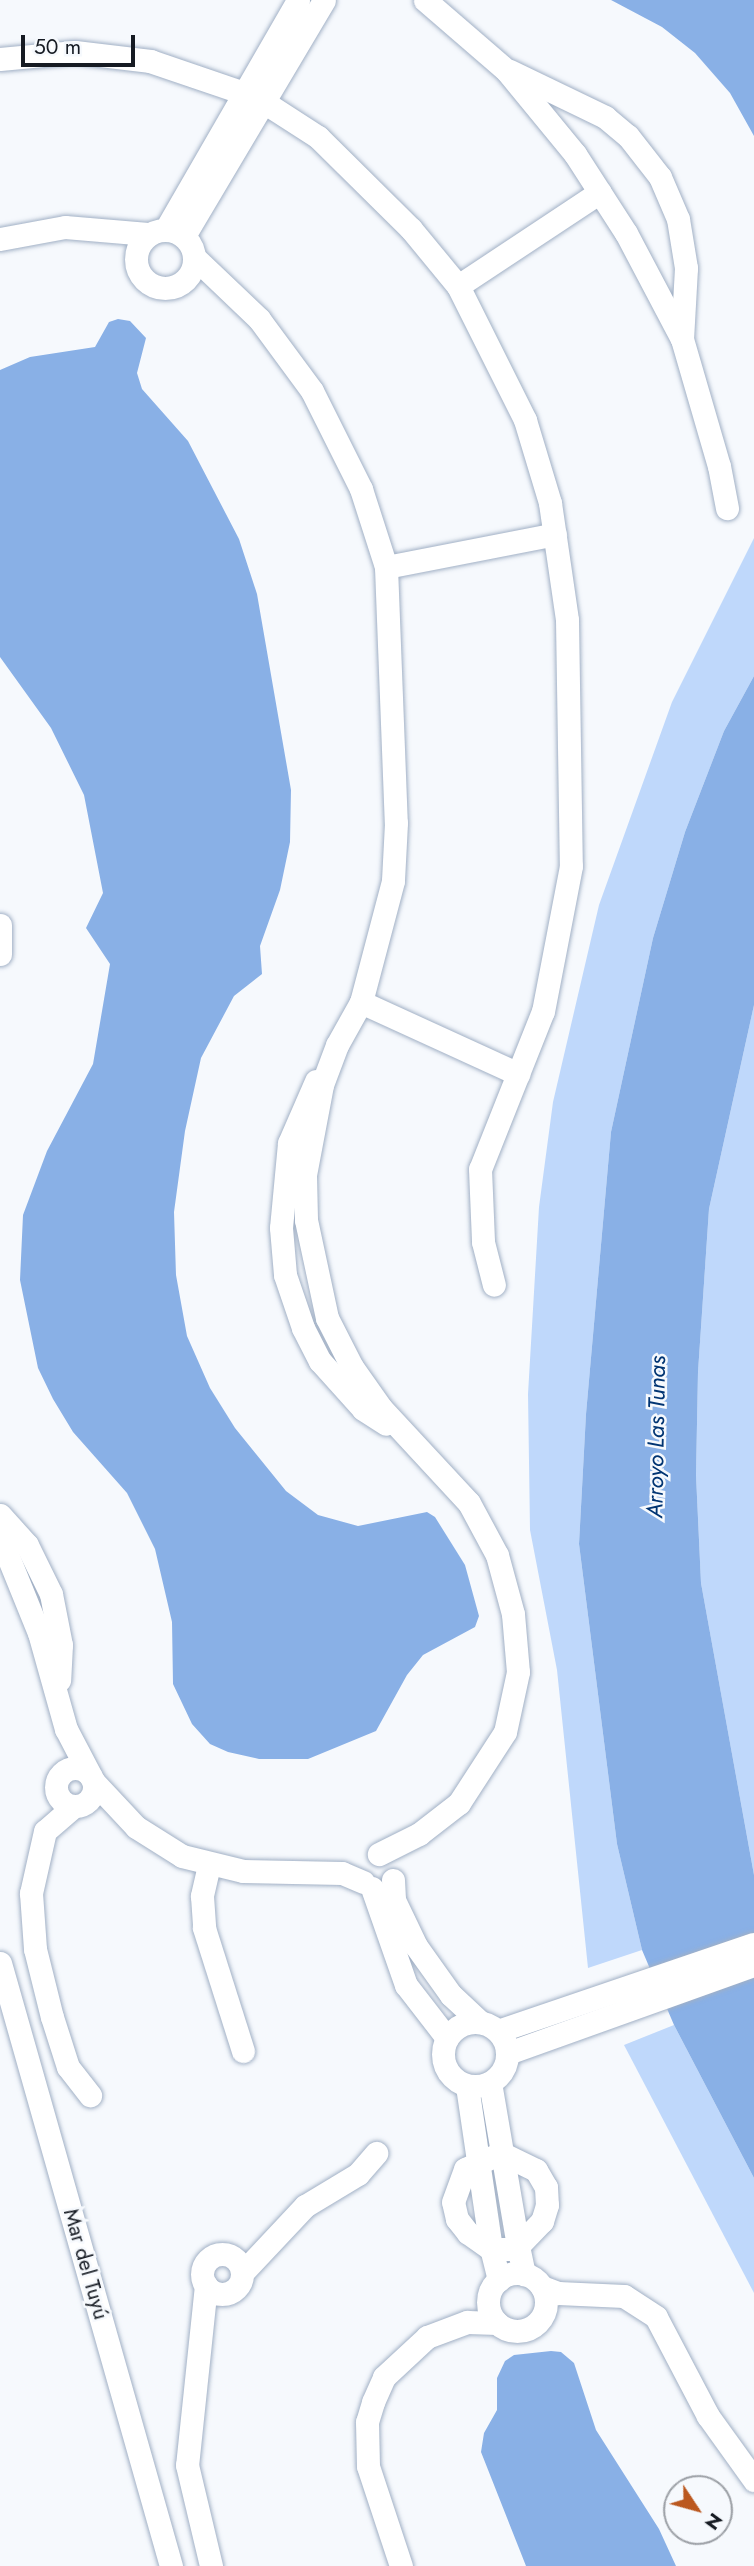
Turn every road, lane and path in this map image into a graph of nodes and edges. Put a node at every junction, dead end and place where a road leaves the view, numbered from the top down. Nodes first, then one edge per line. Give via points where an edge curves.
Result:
1 (298, 0) edge
2 (324, 0) edge
3 (425, 0) edge
4 (0, 59) edge
5 (506, 70) junction
6 (253, 96) junction
7 (581, 103) junction
8 (558, 134) junction
9 (600, 192) junction
10 (102, 230) junction
11 (0, 239) edge
12 (173, 239) junction
13 (135, 261) junction
14 (686, 268) junction
15 (647, 272) junction
16 (183, 281) junction
17 (458, 286) junction
18 (228, 288) junction
19 (682, 339) junction
20 (727, 508) dead end
21 (555, 534) junction
22 (386, 567) junction
23 (0, 925) edge
24 (0, 954) edge
25 (362, 1002) junction
26 (518, 1074) junction
27 (494, 1285) dead end
28 (0, 1514) edge
29 (12, 1546) edge
30 (66, 1729) junction
31 (92, 1778) junction
32 (56, 1783) junction
33 (77, 1806) junction
34 (118, 1812) junction
35 (38, 1847) junction
36 (209, 1866) junction
37 (378, 1873) junction
38 (754, 1944) edge
39 (423, 1958) junction
40 (0, 1963) edge
41 (754, 1965) edge
42 (402, 1974) junction
43 (645, 1991) junction
44 (489, 2026) junction
45 (447, 2038) junction
46 (243, 2051) dead end
47 (508, 2053) junction
48 (490, 2083) junction
49 (467, 2086) junction
50 (90, 2095) dead end
51 (376, 2153) dead end
52 (490, 2156) junction
53 (273, 2236) junction
54 (518, 2246) junction
55 (491, 2249) junction
56 (220, 2254) junction
57 (533, 2280) junction
58 (238, 2281) junction
59 (206, 2286) junction
60 (494, 2288) junction
61 (581, 2295) junction
62 (544, 2312) junction
63 (467, 2322) junction
64 (497, 2323) junction
65 (200, 2357) junction
66 (754, 2480) edge
67 (171, 2566) edge
68 (211, 2566) edge
69 (401, 2566) edge

1 - 6 street
2 - 6 street
3 - 5 street
4 - 6 street via 75,52 150,61
5 - 7 street
5 - 8 street
6 - 12 street
6 - 17 street via 318,137 355,168
7 - 8 street via 563,116
7 - 14 street via 628,136 660,177 678,219
8 - 9 street
9 - 15 street
9 - 17 street
10 - 11 street via 65,227
10 - 12 street
10 - 13 street
12 - 13 street via 137,248
12 - 16 street
12 - 18 street
13 - 16 street via 139,275 153,286 172,288
14 - 15 street via 668,279
14 - 19 street
15 - 19 street
16 - 18 street
17 - 21 street via 525,420
18 - 22 street via 258,319 312,391 361,489
19 - 20 street
21 - 22 street
21 - 26 street via 567,620 571,866 544,1010
22 - 25 street via 397,823 393,881
23 - 24 street
25 - 26 street
25 - 37 street via 305,1098 289,1143 295,1174 281,1228 285,1275 303,1328 344,1373 363,1409 409,1440 469,1503 497,1555 513,1614 518,1672 505,1732 478,1778 459,1803
26 - 27 street via 480,1169 483,1242
28 - 29 street
29 - 30 street via 51,1594 49,1629
30 - 31 street
30 - 32 street
31 - 32 street via 72,1768
31 - 33 street via 93,1794
31 - 34 street
32 - 33 street via 63,1802
32 - 35 street
33 - 34 street
33 - 35 street via 55,1819
34 - 36 street via 182,1856
35 - 50 street via 31,1893 34,1949 68,2067
36 - 37 street via 282,1874
36 - 46 street via 202,1896 204,1928
37 - 39 street
37 - 42 street
38 - 43 street
39 - 42 street
39 - 44 street via 451,1995
40 - 67 street, Mar del Tuyú
41 - 43 street
42 - 45 street
43 - 44 street
43 - 47 street
44 - 45 street via 458,2026
44 - 47 street
45 - 49 street via 444,2064
47 - 48 street via 503,2070
48 - 49 street
48 - 52 street
49 - 52 street
51 - 53 street via 358,2174 305,2206
52 - 54 street
52 - 54 street via 536,2170 546,2186 542,2221
52 - 55 street
52 - 55 street via 460,2177 453,2202 457,2219
53 - 56 street
53 - 58 street
54 - 55 street
54 - 57 street
55 - 60 street
56 - 58 street via 233,2256
56 - 59 street via 209,2258 203,2268
57 - 60 street
57 - 61 street
57 - 62 street
58 - 59 street via 222,2294
58 - 65 street
59 - 65 street
60 - 63 street
60 - 64 street
61 - 62 street
61 - 66 street via 624,2296 656,2317 708,2416
62 - 64 street via 524,2330
63 - 64 street
63 - 69 street via 427,2337 403,2355 384,2377 367,2422 368,2466
65 - 68 street via 187,2465

